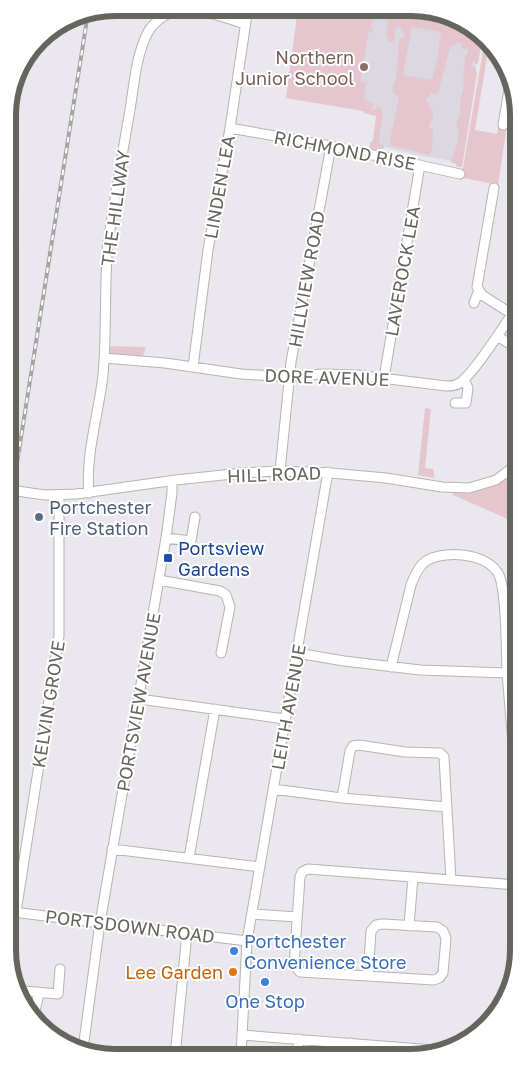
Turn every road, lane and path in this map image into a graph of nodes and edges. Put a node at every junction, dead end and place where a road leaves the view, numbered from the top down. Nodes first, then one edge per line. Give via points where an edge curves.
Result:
1 (165, 16) edge
2 (218, 16) edge
3 (246, 16) edge
4 (245, 24) junction
5 (509, 111) edge
6 (503, 124) dead end
7 (230, 128) junction
8 (331, 146) junction
9 (420, 165) junction
10 (460, 174) dead end
11 (494, 188) dead end
12 (479, 290) junction
13 (474, 303) dead end
14 (510, 311) edge
15 (510, 317) edge
16 (497, 336) junction
17 (510, 344) edge
18 (104, 358) junction
19 (193, 367) junction
20 (289, 377) junction
21 (384, 378) junction
22 (464, 380) junction
23 (455, 403) dead end
24 (510, 470) edge
25 (280, 471) junction
26 (328, 472) junction
27 (172, 481) junction
28 (16, 491) edge
29 (89, 493) junction
30 (59, 495) junction
31 (195, 517) dead end
32 (166, 538) junction
33 (159, 580) junction
34 (297, 652) junction
35 (221, 654) dead end
36 (391, 666) junction
37 (507, 673) junction
38 (138, 699) junction
39 (510, 708) edge
40 (215, 709) junction
41 (285, 719) junction
42 (274, 789) junction
43 (342, 798) junction
44 (447, 807) junction
45 (112, 849) junction
46 (189, 858) junction
47 (260, 867) junction
48 (413, 877) junction
49 (452, 880) junction
50 (510, 884) edge
51 (16, 900) edge
52 (16, 912) edge
53 (252, 914) junction
54 (297, 917) junction
55 (100, 923) junction
56 (409, 926) junction
57 (187, 933) junction
58 (248, 941) junction
59 (60, 969) dead end
60 (368, 976) junction
61 (24, 990) dead end
62 (39, 993) junction
63 (36, 1008) edge
64 (242, 1035) junction
65 (298, 1039) junction
66 (351, 1043) junction
67 (85, 1044) edge
68 (176, 1049) edge
69 (241, 1049) edge
70 (297, 1049) edge
71 (350, 1049) edge
72 (396, 1049) edge

1 - 18 street, THE HILLWAY via 152,26 146,38 133,92 108,242
2 - 4 street, THE HILLWAY
3 - 4 street, LINDEN LEA
4 - 7 street, LINDEN LEA
5 - 6 street
7 - 8 street, RICHMOND RISE
7 - 19 street, LINDEN LEA via 208,250
8 - 9 street, RICHMOND RISE
8 - 20 street, HILLVIEW ROAD
9 - 10 street, RICHMOND RISE
9 - 21 street, LAVEROCK LEA
11 - 12 street
12 - 13 street
12 - 14 street via 488,300
15 - 16 street
16 - 17 street
16 - 22 street
18 - 19 street, DORE AVENUE
18 - 29 street, THE HILLWAY via 88,475
19 - 20 street, DORE AVENUE
20 - 21 street, DORE AVENUE via 322,374
20 - 25 street, HILLVIEW ROAD
21 - 22 street, DORE AVENUE via 446,386
22 - 23 street via 468,388 466,403
24 - 26 street, HILL ROAD via 496,480 470,488
25 - 26 street, HILL ROAD
25 - 27 street, HILL ROAD
26 - 34 street, LEITH AVENUE
27 - 29 street, HILL ROAD
27 - 32 street, PORTSVIEW AVENUE
28 - 30 street, HILL ROAD
29 - 30 street, HILL ROAD
30 - 51 street, KELVIN GROVE via 59,636
31 - 32 street via 191,541
32 - 33 street, PORTSVIEW AVENUE
33 - 35 street via 220,591 226,595 230,607
33 - 38 street, PORTSVIEW AVENUE
34 - 36 street
34 - 41 street, LEITH AVENUE
36 - 37 street
36 - 37 street via 404,608 421,564 430,558 462,554 482,560 500,578
37 - 39 street
38 - 40 street
38 - 45 street, PORTSVIEW AVENUE
40 - 41 street
40 - 46 street
41 - 42 street, LEITH AVENUE
42 - 43 street
42 - 47 street, LEITH AVENUE
43 - 44 street
43 - 44 street via 353,746 440,752 444,757
44 - 49 street
45 - 46 street
45 - 55 street, PORTSVIEW AVENUE
46 - 47 street
47 - 53 street, LEITH AVENUE
48 - 49 street
48 - 54 street via 302,872
48 - 56 street
49 - 50 street
52 - 55 street, PORTSDOWN ROAD
53 - 54 street
53 - 58 street, LEITH AVENUE
54 - 60 street via 294,965 298,971
55 - 57 street, PORTSDOWN ROAD
55 - 67 street, PORTSVIEW AVENUE
56 - 60 street via 379,924 373,928
56 - 60 street via 437,927 444,932 442,976 434,980
57 - 58 street, PORTSDOWN ROAD
57 - 68 street
58 - 64 street, LEITH AVENUE
59 - 62 street via 58,994
61 - 62 street
62 - 63 street
64 - 65 street
64 - 69 street, LEITH AVENUE
65 - 66 street
65 - 70 street
66 - 71 street
66 - 72 street

